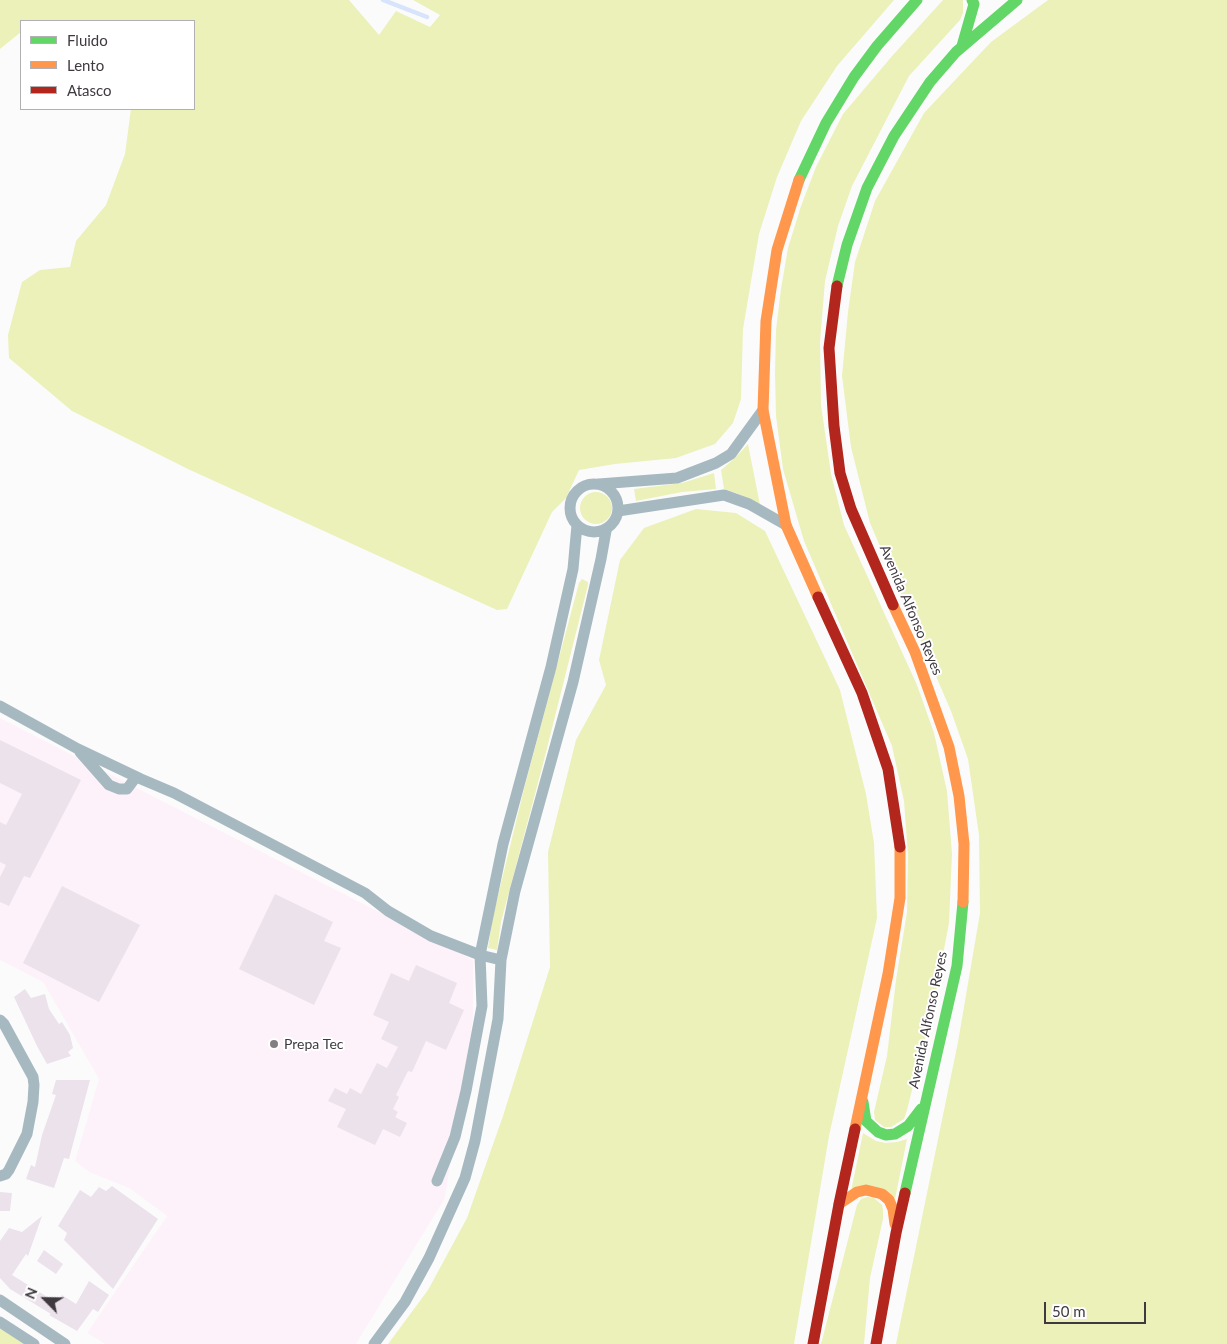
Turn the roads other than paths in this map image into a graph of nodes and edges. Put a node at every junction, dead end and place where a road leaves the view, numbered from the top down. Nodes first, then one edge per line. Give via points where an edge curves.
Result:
1 (917, 0) edge
2 (972, 0) edge
3 (1017, 0) edge
4 (962, 46) junction
5 (762, 410) junction
6 (599, 484) junction
7 (618, 511) junction
8 (577, 525) junction
9 (786, 525) junction
10 (606, 531) junction
11 (0, 706) edge
12 (78, 749) junction
13 (138, 778) junction
14 (480, 955) junction
15 (500, 960) junction
16 (0, 1020) edge
17 (862, 1092) junction
18 (926, 1100) junction
19 (456, 1137) junction
20 (475, 1141) junction
21 (0, 1176) edge
22 (437, 1181) dead end
23 (839, 1204) junction
24 (896, 1233) junction
25 (0, 1300) edge
26 (0, 1322) edge
27 (34, 1344) edge
28 (66, 1344) edge
29 (374, 1344) edge
30 (813, 1344) edge
31 (876, 1344) edge

1 - 5 main road via 854,77 826,123 797,185 777,250 766,320
2 - 4 main road via 974,4
3 - 4 main road, Avenida Alfonso Reyes
4 - 18 main road, Avenida Alfonso Reyes via 930,82 894,136 867,188 847,245 835,297 829,348 834,426 845,491 915,652 949,747 959,796 964,844 964,896 957,966
5 - 6 street via 731,454 716,464 677,478
5 - 9 main road
6 - 7 street via 614,493
6 - 8 street via 582,487 576,493 570,509
7 - 9 street via 724,495 749,504
7 - 10 street via 616,520
8 - 10 street via 593,532
8 - 14 street via 574,569 503,844
9 - 17 main road via 862,693 888,769 900,841 900,898 888,974
10 - 15 street via 573,682 515,891
11 - 12 street
12 - 13 street
12 - 13 street via 109,785 127,789
13 - 14 street via 174,793 365,893 388,911 431,936
14 - 15 street
14 - 19 street via 482,1006
15 - 20 street via 498,1019
16 - 21 street via 33,1076 34,1085 27,1134 9,1170
17 - 18 main road via 866,1121 886,1135 908,1126
17 - 23 main road
18 - 24 main road, Avenida Alfonso Reyes
19 - 20 street
19 - 22 street
20 - 29 street via 465,1178 429,1258 405,1302
23 - 24 main road via 857,1192 866,1190 882,1194 890,1200
23 - 30 main road
24 - 31 main road, Avenida Alfonso Reyes
25 - 28 street
26 - 27 street

